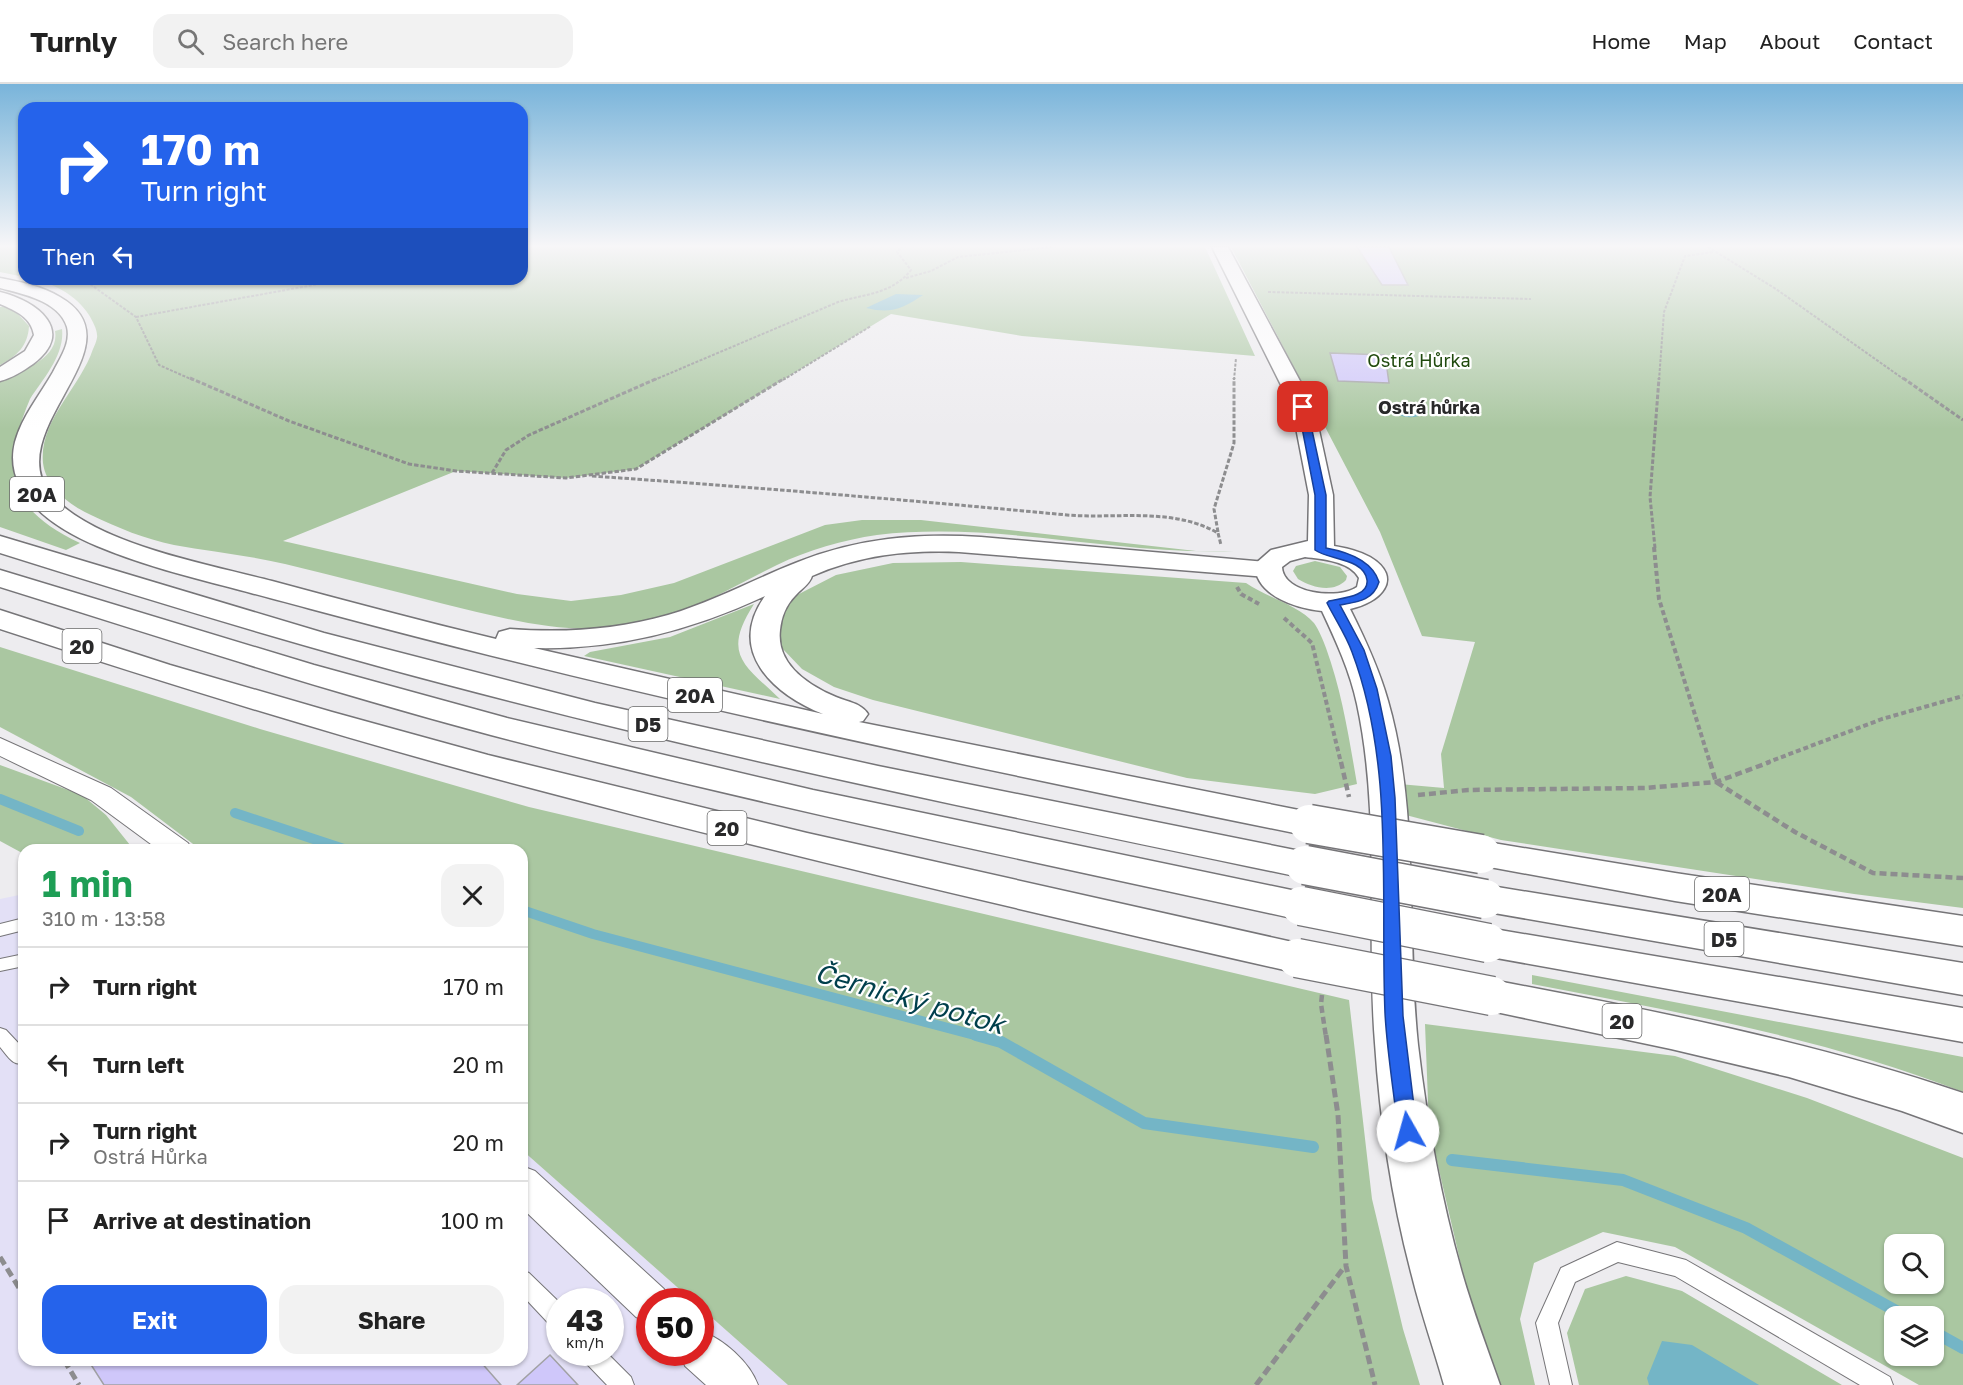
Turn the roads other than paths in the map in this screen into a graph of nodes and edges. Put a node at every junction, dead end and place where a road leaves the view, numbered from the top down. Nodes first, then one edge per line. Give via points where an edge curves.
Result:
1 (20, 308) edge
2 (62, 308) edge
3 (1251, 308) edge
4 (0, 375) edge
5 (0, 544) edge
6 (1321, 550) junction
7 (821, 562) junction
8 (1267, 569) junction
9 (0, 578) edge
10 (1333, 603) junction
11 (0, 619) edge
12 (425, 631) junction
13 (0, 746) edge
14 (966, 755) junction
15 (170, 844) edge
16 (18, 926) edge
17 (0, 930) edge
18 (1963, 931) edge
19 (18, 961) edge
20 (0, 965) edge
21 (1963, 979) edge
22 (1963, 1025) edge
23 (0, 1035) edge
24 (18, 1057) edge
25 (1963, 1113) edge
26 (528, 1189) edge
27 (528, 1286) edge
28 (636, 1290) edge
29 (546, 1305) edge
30 (714, 1364) edge
31 (605, 1366) edge
32 (623, 1385) edge
33 (737, 1385) edge
34 (1472, 1385) edge
35 (1561, 1385) edge
36 (1882, 1385) edge

1 - 4 main road via 34,315 44,328 42,344 32,357
2 - 12 main road, 20A via 70,315 77,332 74,351 33,424 24,451 27,477 53,511 87,532 135,551
3 - 6 main road via 1303,407 1320,495
5 - 21 main road, D5, bridge via 174,599 530,696 846,770 1485,899
6 - 8 main road via 1284,553 1270,562
6 - 10 main road via 1363,566 1373,582 1371,590 1362,597
7 - 8 main road via 871,548 929,543
7 - 12 main road via 692,616 632,633 550,640
7 - 14 main road via 782,592 766,617 767,654 783,678 812,698
8 - 10 main road via 1268,577 1286,593
9 - 22 main road, D5, bridge via 303,672 501,727 813,802 1488,943
10 - 34 main road via 1358,650 1384,756 1368,799 1408,1131 1433,1260
11 - 25 main road, 20, bridge via 164,672 557,785 798,845 1297,958 1752,1048
12 - 14 main road, 20A
13 - 15 street via 101,794
14 - 18 main road, 20A, bridge via 1309,824 1675,887
16 - 17 lane
19 - 20 lane
23 - 24 lane
26 - 28 street
27 - 29 lane
30 - 33 street
31 - 32 lane
35 - 36 lane via 1547,1323 1568,1275 1617,1252 1679,1267

